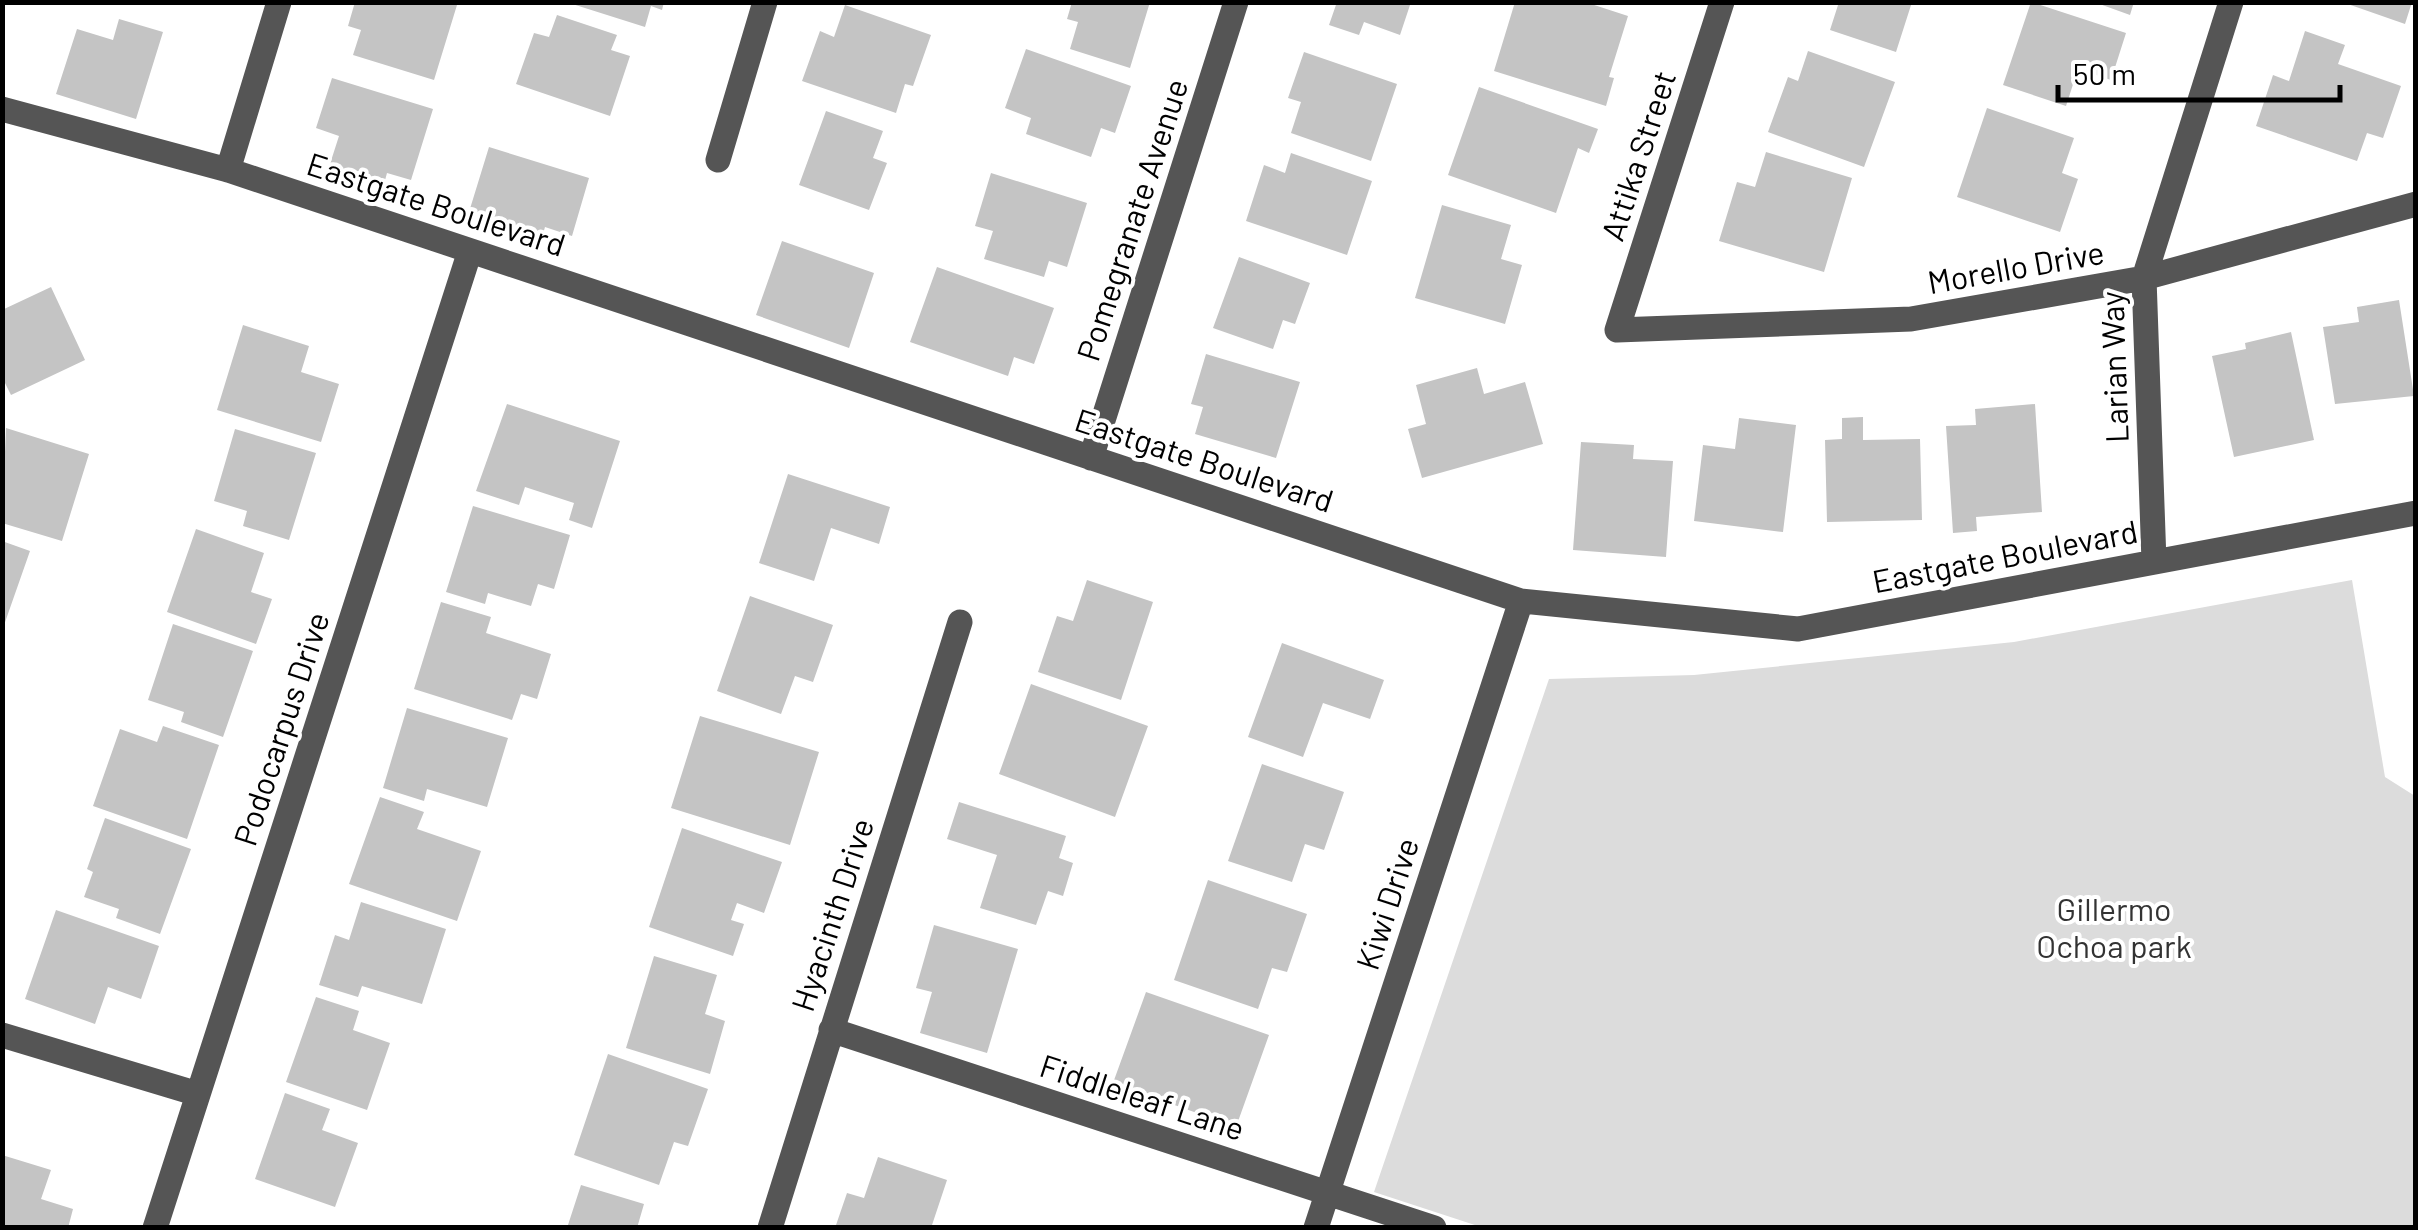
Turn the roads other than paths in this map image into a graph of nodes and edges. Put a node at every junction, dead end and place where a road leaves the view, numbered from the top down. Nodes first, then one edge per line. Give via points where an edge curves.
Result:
1 (279, 2) edge
2 (765, 2) edge
3 (1236, 2) edge
4 (1722, 2) edge
5 (2230, 2) edge
6 (2, 109) edge
7 (718, 160) dead end
8 (228, 170) junction
9 (2416, 204) edge
10 (470, 251) junction
11 (2144, 278) junction
12 (1618, 330) joint
13 (1092, 458) junction
14 (2416, 513) edge
15 (2154, 562) junction
16 (1521, 601) junction
17 (960, 622) dead end
18 (830, 1030) junction
19 (2, 1035) edge
20 (198, 1094) junction
21 (1327, 1192) junction
22 (155, 1228) edge
23 (770, 1228) edge
24 (1316, 1228) edge
25 (1434, 1228) edge

1 - 8 street
2 - 7 street
3 - 13 street, Pomegranate Avenue
4 - 12 street, Attika Street
5 - 11 street, Larian Way
6 - 8 street, Eastgate Boulevard
8 - 10 street, Eastgate Boulevard
9 - 11 street, Morello Drive
10 - 13 street, Eastgate Boulevard
10 - 20 street, Podocarpus Drive
11 - 12 street, Morello Drive via 1912,319
11 - 15 street, Larian Way
13 - 16 street, Eastgate Boulevard
14 - 15 street, Eastgate Boulevard
15 - 16 street, Eastgate Boulevard via 1798,629
16 - 21 street, Kiwi Drive
17 - 18 street, Hyacinth Drive
18 - 21 street, Fiddleleaf Lane
18 - 23 street, Hyacinth Drive
19 - 20 street
20 - 22 street, Podocarpus Drive
21 - 24 street, Kiwi Drive
21 - 25 street, Fiddleleaf Lane

